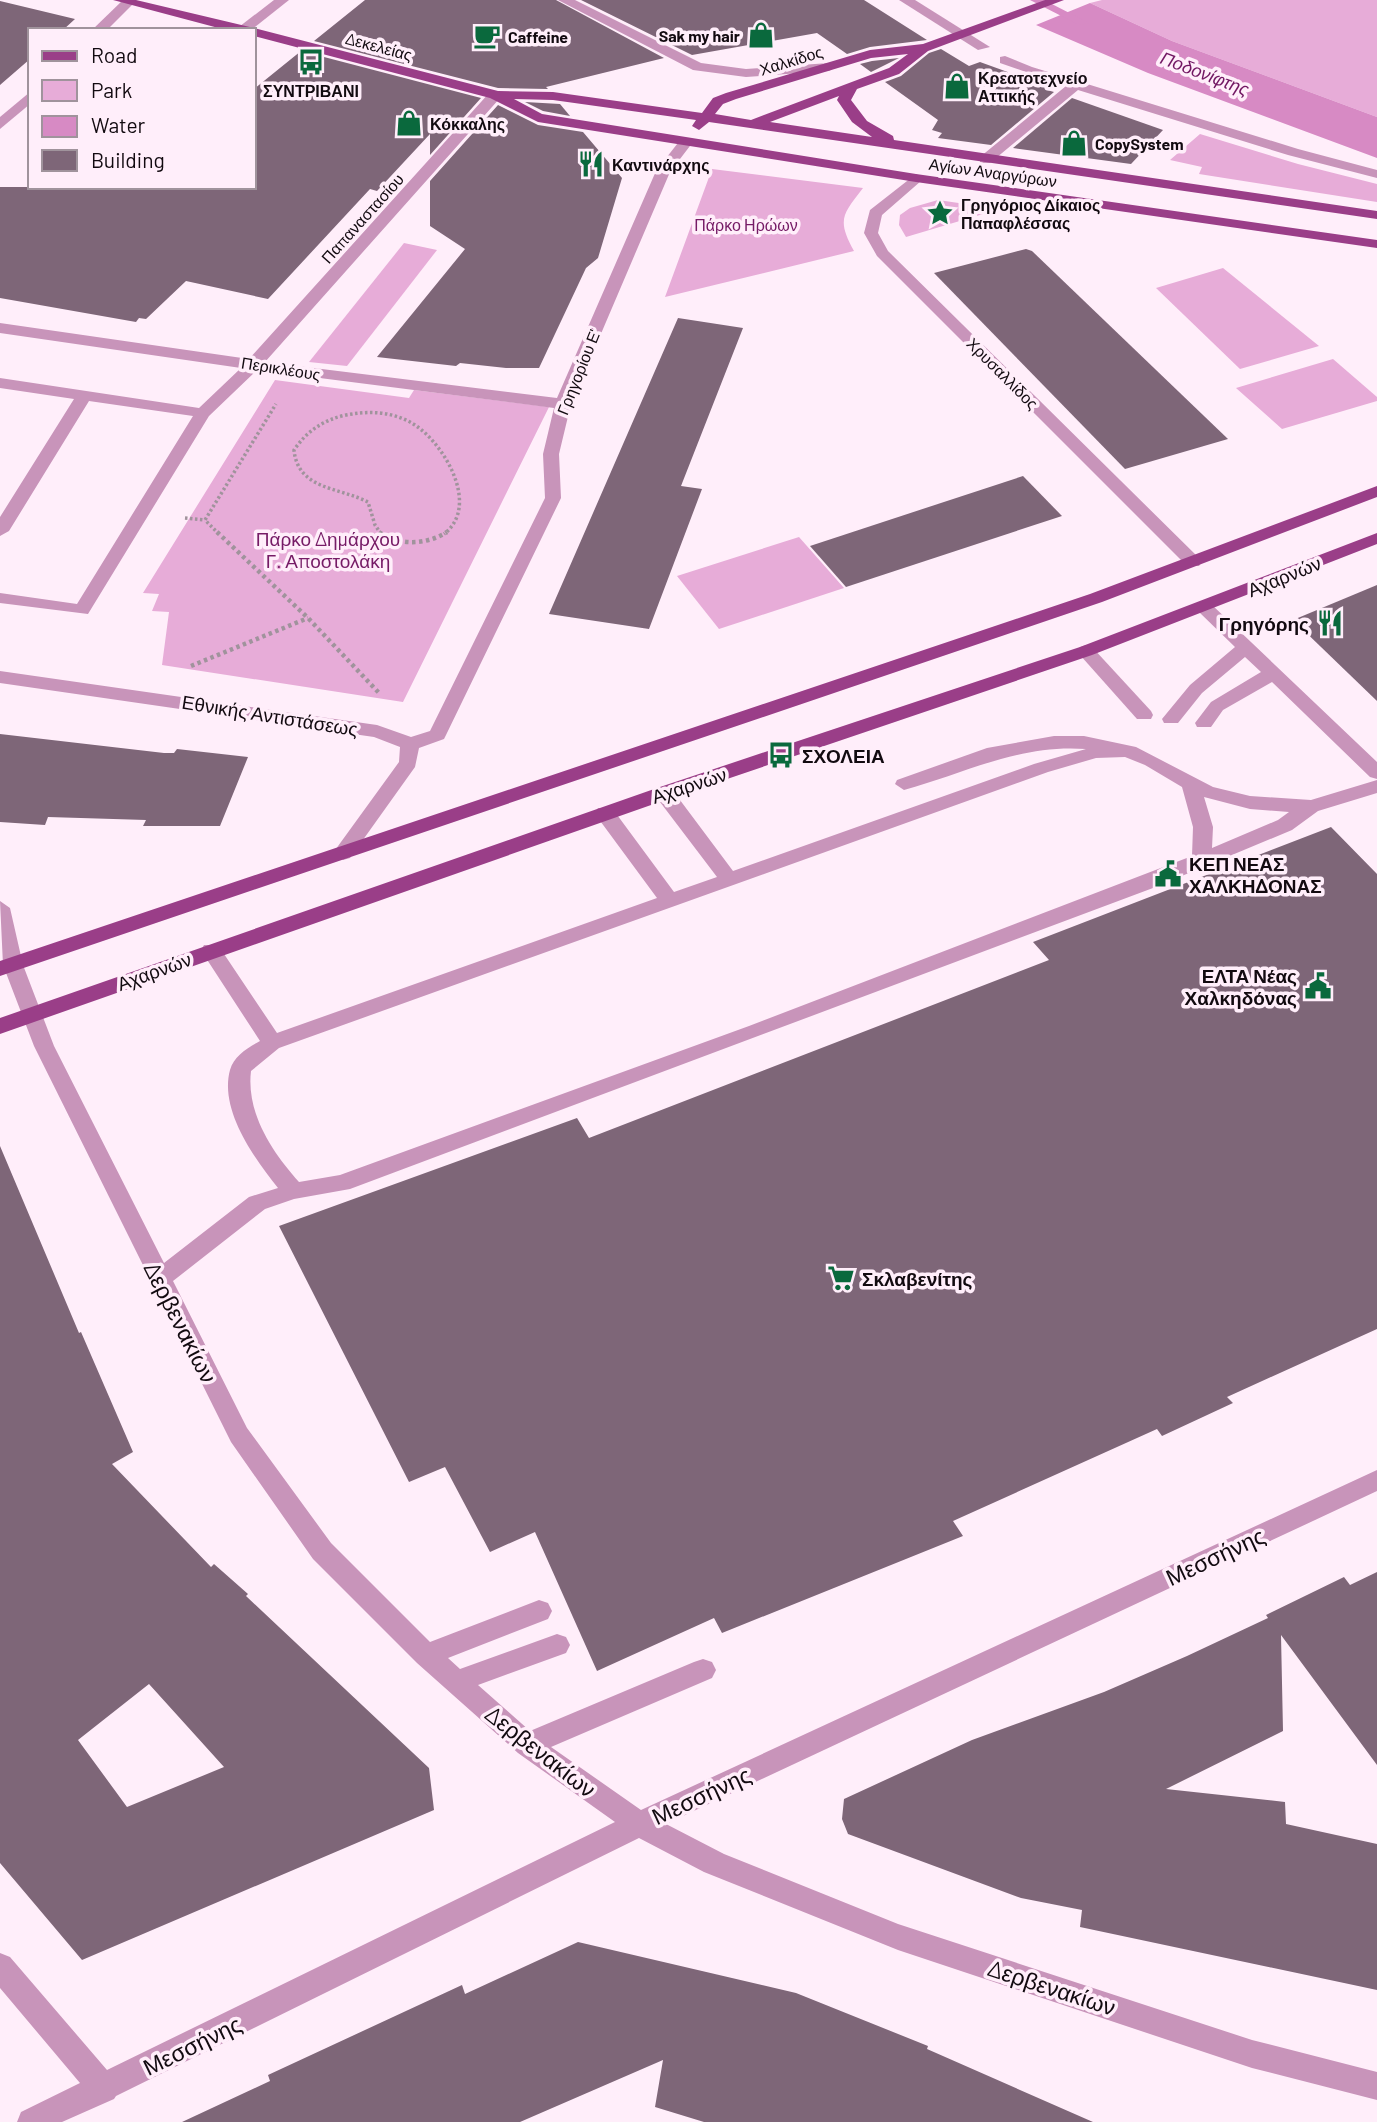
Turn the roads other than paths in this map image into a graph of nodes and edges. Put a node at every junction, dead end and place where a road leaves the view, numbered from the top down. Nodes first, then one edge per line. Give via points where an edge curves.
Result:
1 (282, 0) edge
2 (565, 0) edge
3 (906, 0) edge
4 (1057, 0) edge
5 (124, 1) edge
6 (101, 28) edge
7 (235, 28) edge
8 (246, 28) edge
9 (256, 33) edge
10 (963, 35) junction
11 (983, 47) dead end
12 (925, 48) junction
13 (1005, 60) dead end
14 (829, 67) junction
15 (1077, 84) junction
16 (852, 87) junction
17 (495, 95) junction
18 (28, 98) edge
19 (706, 118) junction
20 (0, 125) edge
21 (750, 125) junction
22 (686, 142) junction
23 (730, 148) junction
24 (913, 148) junction
25 (985, 160) junction
26 (1377, 174) edge
27 (916, 178) junction
28 (1377, 215) edge
29 (1377, 244) edge
30 (0, 328) edge
31 (254, 364) junction
32 (0, 383) edge
33 (83, 396) junction
34 (563, 404) junction
35 (204, 413) junction
36 (1377, 491) edge
37 (0, 531) edge
38 (1377, 538) edge
39 (1193, 562) junction
40 (0, 598) edge
41 (1205, 608) junction
42 (1246, 646) junction
43 (1086, 651) junction
44 (1274, 673) junction
45 (0, 677) edge
46 (1144, 715) dead end
47 (1171, 719) dead end
48 (1204, 723) dead end
49 (410, 744) junction
50 (1129, 751) junction
51 (1377, 773) edge
52 (904, 784) dead end
53 (1190, 784) junction
54 (1377, 786) edge
55 (664, 793) junction
56 (1311, 806) junction
57 (605, 813) junction
58 (343, 853) junction
59 (1202, 859) junction
60 (729, 879) junction
61 (669, 900) junction
62 (0, 908) edge
63 (211, 950) junction
64 (7, 967) edge
65 (33, 1016) junction
66 (0, 1026) edge
67 (272, 1043) junction
68 (294, 1191) junction
69 (159, 1280) junction
70 (1377, 1480) edge
71 (539, 1611) dead end
72 (557, 1646) dead end
73 (426, 1655) junction
74 (703, 1670) dead end
75 (456, 1682) junction
76 (527, 1745) junction
77 (639, 1824) junction
78 (0, 1967) edge
79 (1377, 2086) edge
80 (104, 2089) junction
81 (31, 2122) edge

1 - 8 street
2 - 14 street via 698,66 746,73
3 - 10 street
4 - 10 main road, Χαλκίδος
5 - 6 street
5 - 7 main road
9 - 17 main road, Δεκελείας
10 - 11 street
10 - 12 main road, Χαλκίδος
12 - 14 main road, Χαλκίδος via 870,54
12 - 16 main road, Χαλκίδος via 894,71
13 - 15 street
14 - 19 main road, Χαλκίδος via 718,101
15 - 25 street
15 - 26 street
16 - 21 main road, Χαλκίδος
16 - 24 main road via 844,100 857,122 872,134
17 - 19 main road, Δεκελείας via 554,96
17 - 22 main road, Δεκελείας via 538,118
17 - 31 street, Παπαναστασίου
18 - 20 street
19 - 21 main road, Αγίων Αναργύρων
19 - 22 main road, Χαλκίδος
21 - 23 main road, Χαλκίδος
21 - 24 main road, Αγίων Αναργύρων
22 - 23 main road, Δεκελείας
22 - 34 street, Γρηγορίου Ε' via 663,171
23 - 27 main road, Αγίων Αναργύρων
24 - 25 main road, Αγίων Αναργύρων
25 - 28 main road, Αγίων Αναργύρων
27 - 29 main road, Αγίων Αναργύρων
27 - 39 street, Χρυσαλλίδος via 875,213 870,233 882,253
30 - 31 street, Περικλέους
31 - 34 street, Περικλέους
31 - 35 street, Παπαναστασίου
32 - 33 street
33 - 35 street
33 - 37 street
34 - 49 street, Γρηγορίου Ε' via 551,454 553,498 437,735
35 - 40 street, Παπαναστασίου via 82,610
36 - 39 main road
38 - 41 main road, Αχαρνών
39 - 58 main road
41 - 42 street
41 - 43 main road, Αχαρνών
42 - 44 street
42 - 47 street via 1208,677
43 - 46 street
43 - 55 main road, Αχαρνών
44 - 48 street via 1217,706
44 - 51 street
45 - 49 street, Εθνικής Αντιστάσεως via 377,731
49 - 58 street via 408,763
50 - 52 street via 1096,743 1041,742 988,752
50 - 53 street
50 - 60 street via 1096,752 1058,762
53 - 56 street via 1242,803
53 - 59 street via 1203,827
54 - 56 street
55 - 57 main road, Αχαρνών
55 - 60 street
56 - 59 street via 1285,825
57 - 61 street
57 - 63 main road, Αχαρνών
58 - 64 main road
59 - 68 street via 390,1166 342,1183
60 - 61 street
61 - 67 street
62 - 64 street, Δερβενακίων
63 - 65 main road, Αχαρνών
63 - 67 street
64 - 65 street, Δερβενακίων
65 - 66 main road, Αχαρνών
65 - 69 street, Δερβενακίων
67 - 68 street via 240,1068 237,1089 276,1172
68 - 69 street via 257,1203
69 - 73 street, Δερβενακίων via 239,1435 322,1551
70 - 77 street, Μεσσήνης
71 - 73 street
72 - 75 street
73 - 75 street, Δερβενακίων
74 - 76 street
75 - 76 street, Δερβενακίων
76 - 77 street, Δερβενακίων
77 - 79 street, Δερβενακίων via 714,1863 898,1937 1252,2054
77 - 80 street, Μεσσήνης
78 - 80 street
80 - 81 street, Μεσσήνης

